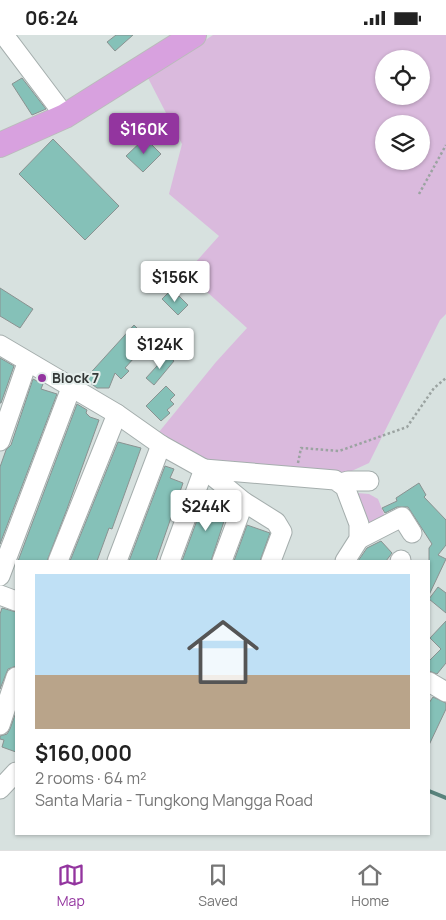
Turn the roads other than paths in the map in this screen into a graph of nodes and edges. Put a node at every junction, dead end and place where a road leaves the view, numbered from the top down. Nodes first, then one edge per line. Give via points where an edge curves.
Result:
1 (4, 35) edge
2 (194, 35) edge
3 (65, 116) junction
4 (0, 145) edge
5 (0, 345) edge
6 (28, 363) junction
7 (71, 388) junction
8 (117, 414) junction
9 (0, 441) edge
10 (161, 445) junction
11 (204, 469) junction
12 (369, 481) dead end
13 (341, 483) junction
14 (244, 502) junction
15 (412, 533) dead end
16 (359, 539) junction
17 (58, 560) edge
18 (117, 560) edge
19 (170, 560) edge
20 (222, 560) edge
21 (271, 560) edge
22 (345, 560) edge
23 (0, 577) edge
24 (0, 595) edge
25 (15, 601) edge
26 (15, 680) edge
27 (430, 683) edge
28 (446, 692) edge
29 (0, 725) edge
30 (15, 773) edge
31 (0, 789) edge

1 - 3 street
2 - 3 main road
3 - 4 main road
5 - 6 street
6 - 7 street
6 - 9 street
7 - 8 street
7 - 23 street
8 - 10 street
8 - 17 street
10 - 11 street
10 - 18 street
11 - 13 street
11 - 14 street
11 - 19 street
12 - 13 street
13 - 16 street via 354,508
14 - 20 street
14 - 21 street via 280,527 282,532
15 - 16 street via 402,517
16 - 22 street
24 - 25 street
26 - 29 street
27 - 28 street
30 - 31 street

